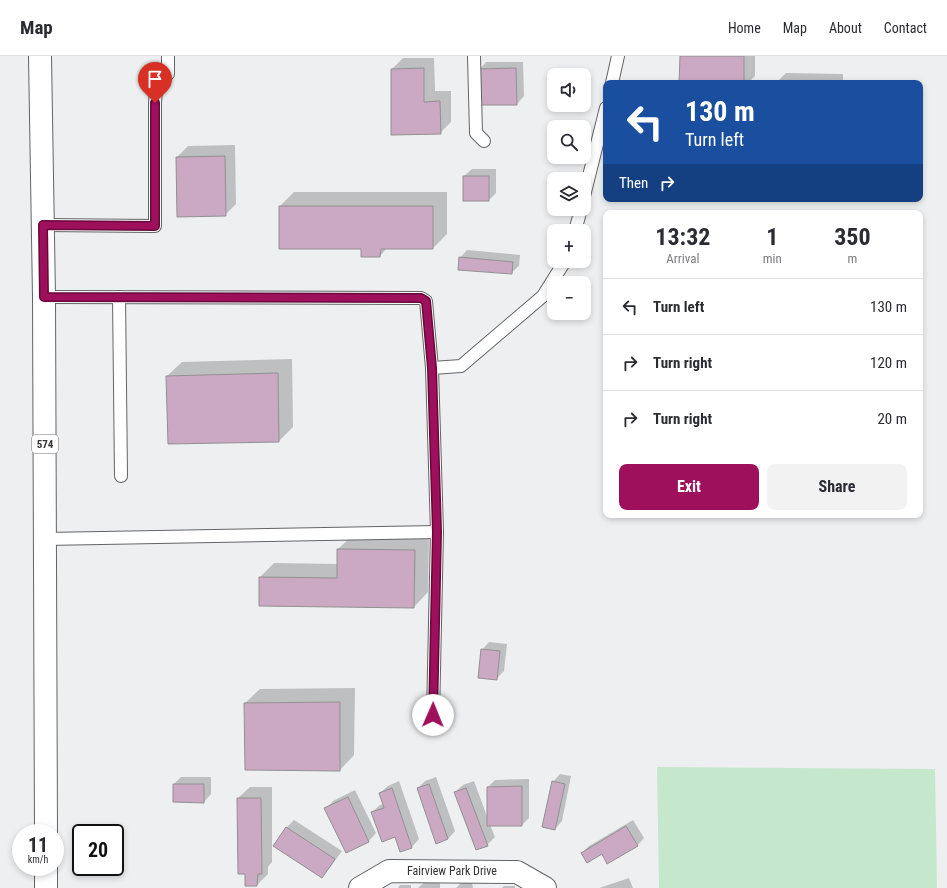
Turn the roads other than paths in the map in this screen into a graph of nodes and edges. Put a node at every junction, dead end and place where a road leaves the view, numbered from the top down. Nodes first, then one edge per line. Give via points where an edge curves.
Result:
1 (40, 56) edge
2 (168, 56) edge
3 (474, 56) edge
4 (618, 56) edge
5 (613, 80) edge
6 (603, 120) edge
7 (484, 141) dead end
8 (590, 172) edge
9 (43, 225) junction
10 (561, 268) edge
11 (44, 297) junction
12 (119, 297) junction
13 (432, 368) junction
14 (121, 476) dead end
15 (437, 532) junction
16 (45, 539) junction
17 (433, 715) dead end
18 (46, 824) edge
19 (46, 876) edge
20 (46, 888) edge
21 (360, 888) edge
22 (545, 888) edge

1 - 9 main road, 574
2 - 9 lane via 168,74 156,87 155,226
3 - 7 lane via 476,133
4 - 5 lane
6 - 8 lane
9 - 11 main road, 574
10 - 13 lane via 543,296 461,366
11 - 12 lane
11 - 16 main road, 574
12 - 13 lane via 421,298 426,301
12 - 14 lane
13 - 15 lane
15 - 16 lane
15 - 17 lane
16 - 18 main road, 574
19 - 20 main road
21 - 22 main road, Fairview Park Drive via 389,871 517,872

